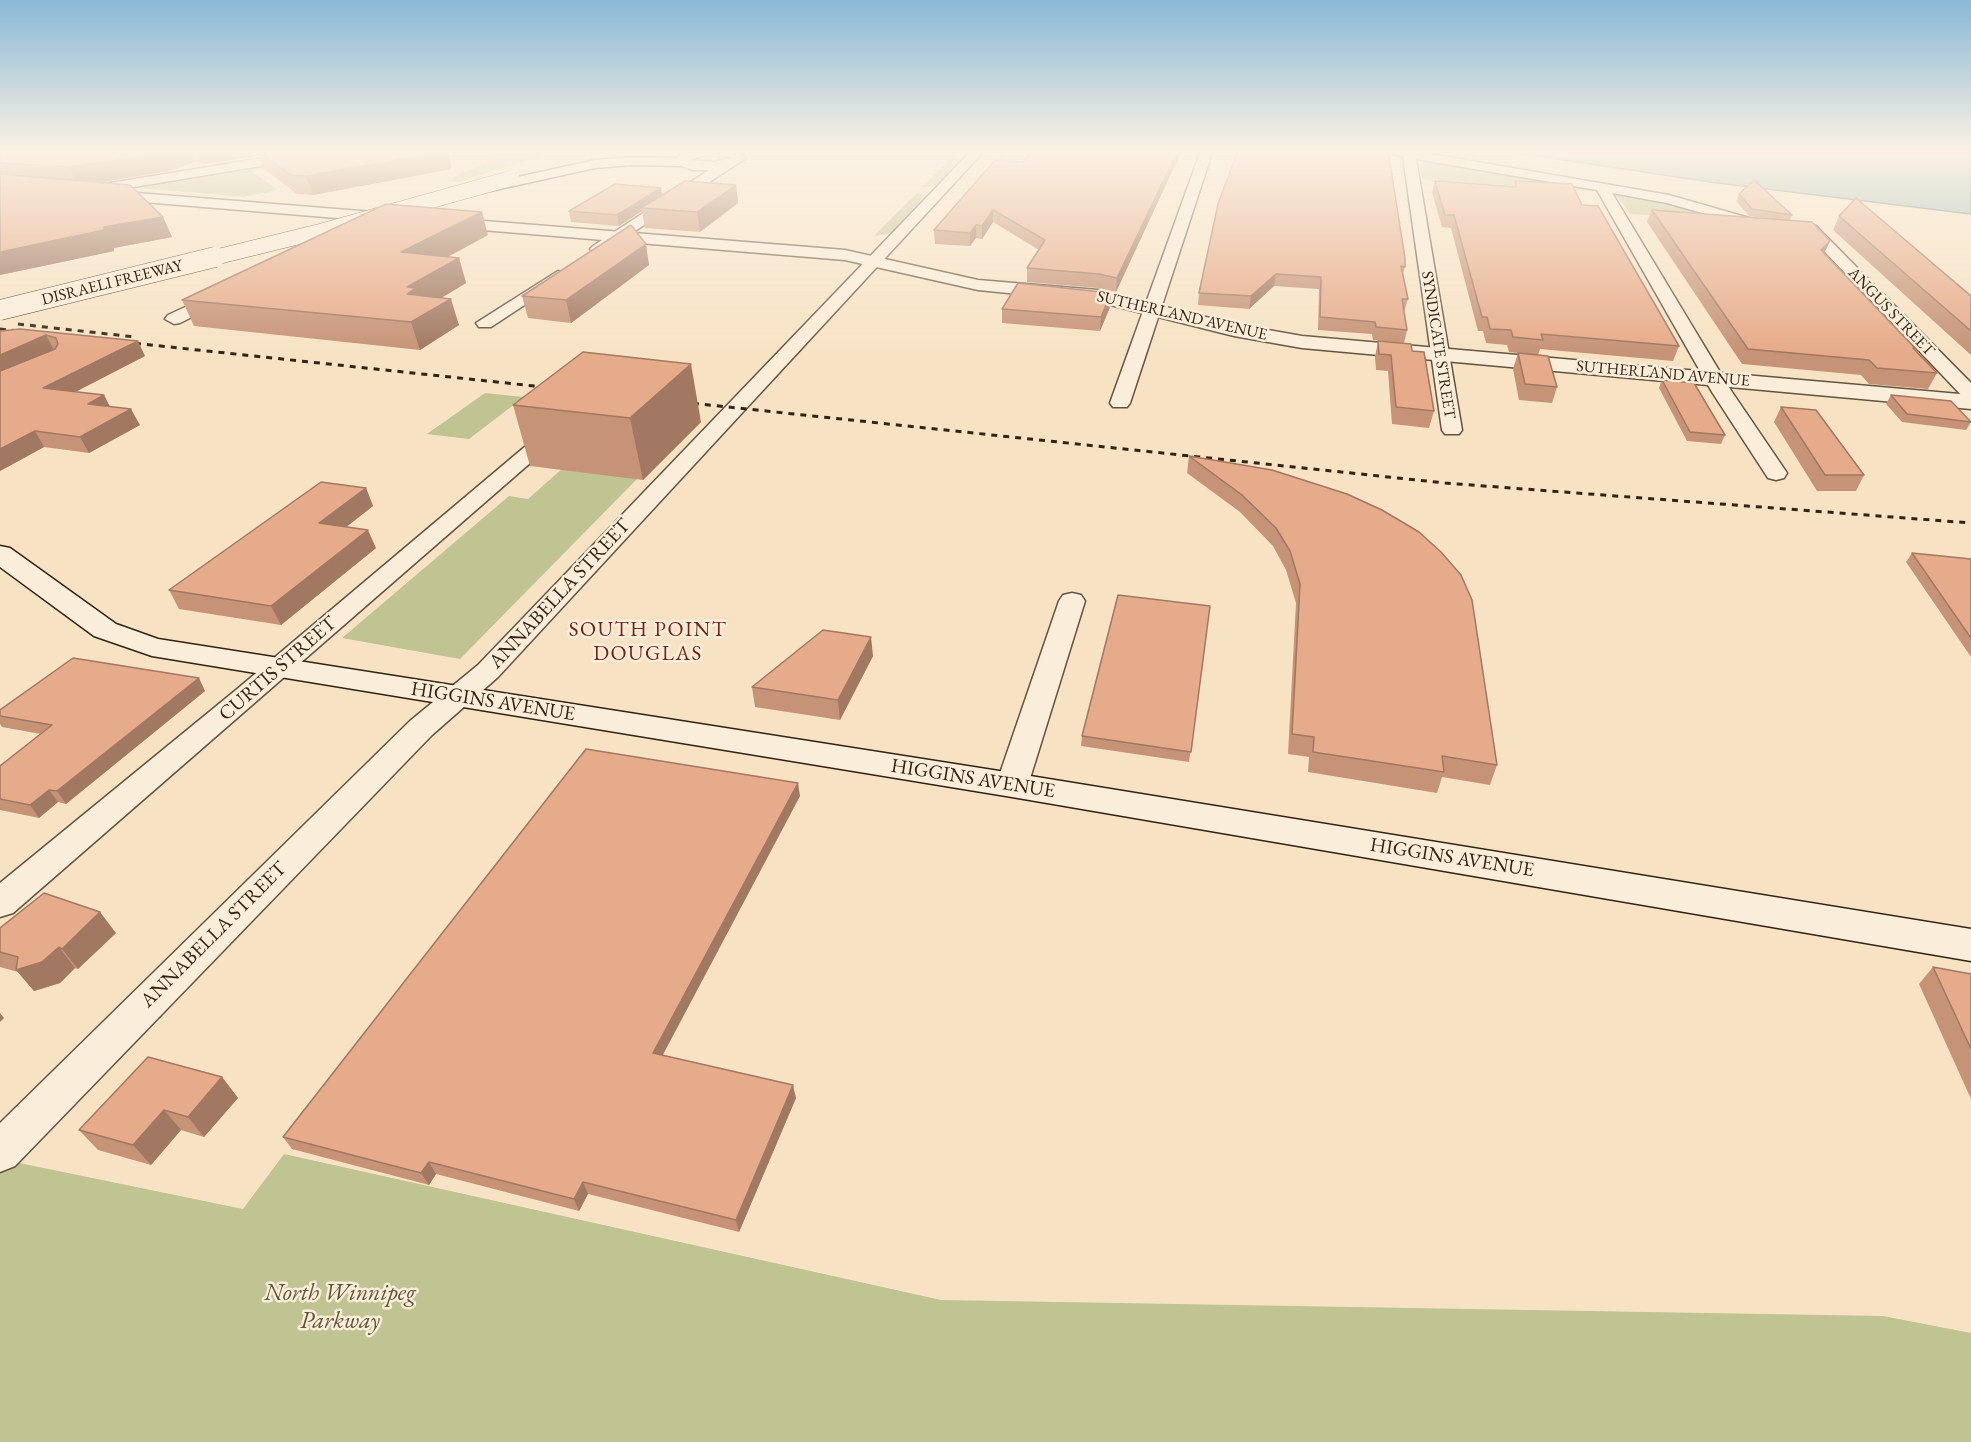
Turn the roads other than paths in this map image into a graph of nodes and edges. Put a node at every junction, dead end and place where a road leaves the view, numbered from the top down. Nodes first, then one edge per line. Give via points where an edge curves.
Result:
1 (350, 217) edge
2 (356, 217) edge
3 (381, 217) edge
4 (385, 217) edge
5 (646, 217) edge
6 (917, 217) edge
7 (1184, 217) edge
8 (1418, 217) edge
9 (1619, 217) edge
10 (1732, 217) edge
11 (620, 235) junction
12 (319, 248) edge
13 (875, 262) junction
14 (236, 288) edge
15 (0, 302) edge
16 (1153, 308) junction
17 (0, 310) edge
18 (174, 319) dead end
19 (485, 324) dead end
20 (1439, 355) junction
21 (1714, 378) junction
22 (1971, 394) edge
23 (1971, 402) edge
24 (1120, 404) dead end
25 (1452, 430) dead end
26 (553, 433) edge
27 (1776, 473) dead end
28 (0, 554) edge
29 (1072, 601) dead end
30 (279, 668) junction
31 (458, 697) junction
32 (1012, 785) junction
33 (0, 903) edge
34 (1971, 945) edge
35 (0, 1152) edge

1 - 15 main road, DISRAELI FREEWAY
2 - 17 main road, DISRAELI FREEWAY, bridge
3 - 12 street
4 - 11 main road, SUTHERLAND AVENUE
5 - 11 street
6 - 13 street, ANNABELLA STREET
7 - 16 street
8 - 20 street, SYNDICATE STREET
9 - 21 street
10 - 22 street, ANGUS STREET via 1762,226 1811,229
11 - 13 main road, SUTHERLAND AVENUE via 845,255
11 - 19 street
13 - 16 main road, SUTHERLAND AVENUE via 978,285 1098,296
13 - 31 street, ANNABELLA STREET via 488,671
14 - 18 street
16 - 20 main road, SUTHERLAND AVENUE via 1262,336
16 - 24 street
20 - 21 main road, SUTHERLAND AVENUE
20 - 25 street, SYNDICATE STREET
21 - 23 main road, SUTHERLAND AVENUE
21 - 27 street
26 - 30 street, CURTIS STREET
28 - 30 main road, HIGGINS AVENUE via 116,637 152,647
29 - 32 street
30 - 31 main road, HIGGINS AVENUE
30 - 33 street, CURTIS STREET
31 - 32 main road, HIGGINS AVENUE
31 - 35 street, ANNABELLA STREET via 413,736
32 - 34 main road, HIGGINS AVENUE

